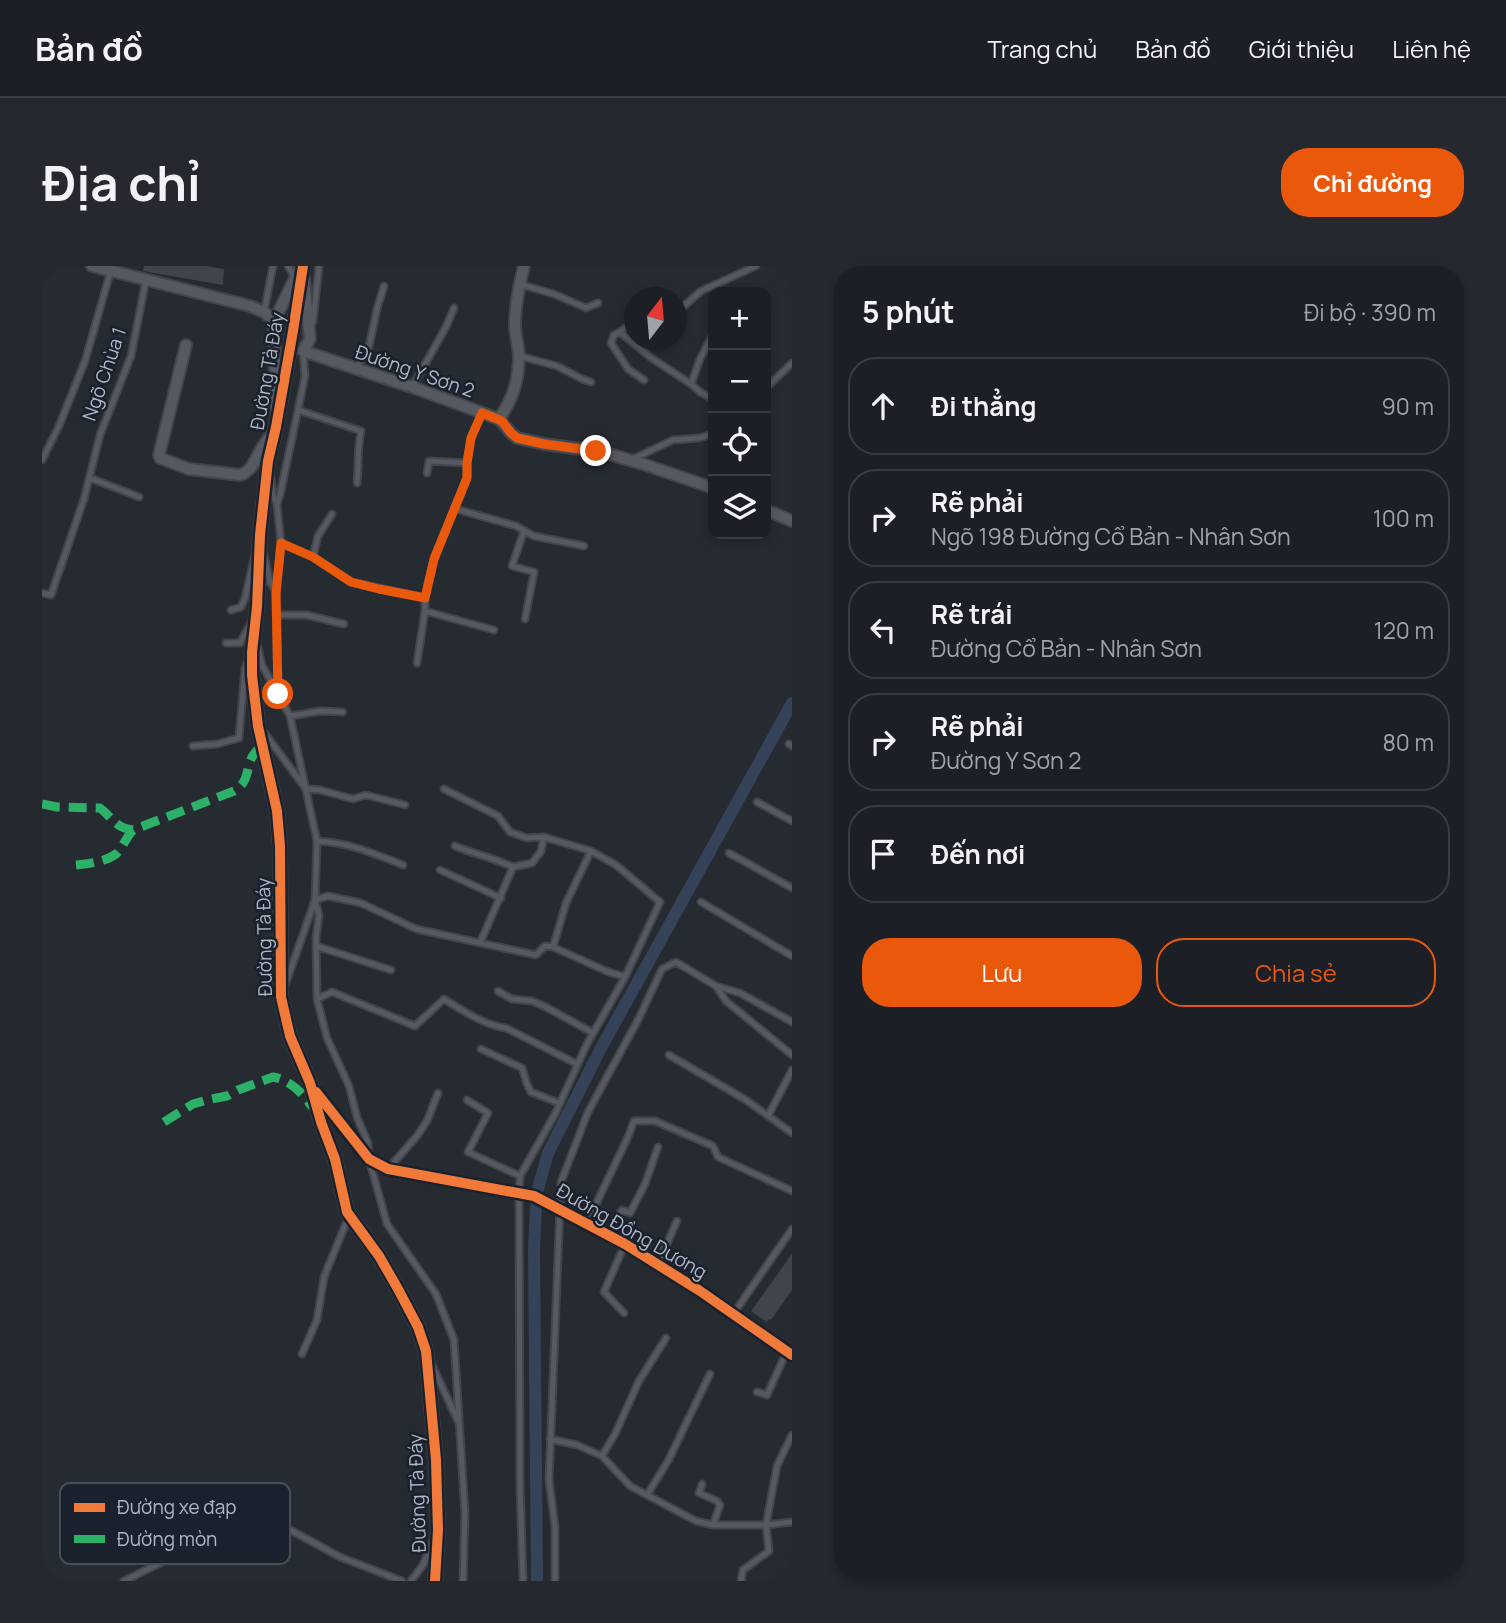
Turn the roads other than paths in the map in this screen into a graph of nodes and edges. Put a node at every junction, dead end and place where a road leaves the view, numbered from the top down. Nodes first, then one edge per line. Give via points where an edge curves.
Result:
1 (92, 266) edge
2 (272, 266) edge
3 (288, 266) edge
4 (302, 266) edge
5 (319, 266) edge
6 (524, 266) edge
7 (756, 266) edge
8 (111, 270) junction
9 (295, 278) junction
10 (146, 280) junction
11 (519, 284) junction
12 (384, 286) dead end
13 (598, 303) dead end
14 (687, 304) edge
15 (454, 308) dead end
16 (264, 312) junction
17 (274, 321) junction
18 (624, 329) edge
19 (620, 332) junction
20 (310, 339) junction
21 (708, 344) edge
22 (186, 345) dead end
23 (303, 351) junction
24 (519, 356) junction
25 (792, 363) edge
26 (356, 369) junction
27 (643, 380) dead end
28 (591, 382) dead end
29 (771, 383) edge
30 (691, 384) junction
31 (412, 387) junction
32 (708, 396) edge
33 (298, 410) junction
34 (482, 413) junction
35 (499, 419) junction
36 (275, 429) junction
37 (708, 435) edge
38 (594, 438) dead end
39 (596, 451) junction
40 (42, 460) edge
41 (630, 460) junction
42 (268, 461) junction
43 (467, 463) junction
44 (427, 474) dead end
45 (90, 478) junction
46 (357, 483) dead end
47 (708, 486) edge
48 (139, 497) dead end
49 (277, 505) junction
50 (456, 509) junction
51 (771, 512) edge
52 (332, 514) dead end
53 (792, 521) edge
54 (524, 531) junction
55 (259, 539) junction
56 (281, 543) junction
57 (584, 546) dead end
58 (313, 557) junction
59 (42, 593) edge
60 (276, 593) junction
61 (425, 598) junction
62 (257, 607) junction
63 (230, 610) dead end
64 (425, 611) junction
65 (276, 615) junction
66 (525, 619) dead end
67 (344, 624) dead end
68 (494, 630) dead end
69 (226, 643) dead end
70 (253, 645) junction
71 (417, 663) dead end
72 (278, 694) junction
73 (343, 712) dead end
74 (290, 716) junction
75 (258, 726) junction
76 (192, 746) dead end
77 (306, 789) junction
78 (444, 789) dead end
79 (757, 802) dead end
80 (405, 805) dead end
81 (792, 821) edge
82 (544, 837) junction
83 (317, 841) junction
84 (455, 846) dead end
85 (591, 851) junction
86 (729, 853) dead end
87 (403, 865) dead end
88 (513, 867) junction
89 (440, 870) dead end
90 (792, 888) edge
91 (501, 898) junction
92 (315, 900) junction
93 (701, 902) dead end
94 (480, 943) junction
95 (316, 946) junction
96 (553, 947) junction
97 (792, 956) edge
98 (391, 970) dead end
99 (625, 977) junction
100 (716, 986) junction
101 (498, 991) dead end
102 (281, 997) junction
103 (317, 999) junction
104 (792, 1022) edge
105 (593, 1032) junction
106 (481, 1049) dead end
107 (669, 1055) dead end
108 (792, 1055) edge
109 (578, 1064) junction
110 (792, 1070) edge
111 (310, 1083) junction
112 (438, 1093) dead end
113 (467, 1100) dead end
114 (559, 1103) junction
115 (768, 1116) junction
116 (792, 1133) edge
117 (658, 1147) dead end
118 (369, 1159) junction
119 (388, 1169) junction
120 (520, 1176) junction
121 (792, 1191) edge
122 (519, 1192) junction
123 (560, 1209) junction
124 (349, 1216) junction
125 (677, 1221) dead end
126 (587, 1223) junction
127 (792, 1228) edge
128 (608, 1235) junction
129 (625, 1244) junction
130 (658, 1264) junction
131 (624, 1313) dead end
132 (734, 1313) junction
133 (666, 1338) dead end
134 (426, 1350) junction
135 (302, 1353) dead end
136 (789, 1353) edge
137 (710, 1374) dead end
138 (757, 1392) dead end
139 (460, 1425) junction
140 (792, 1437) edge
141 (550, 1439) junction
142 (601, 1456) junction
143 (702, 1484) dead end
144 (647, 1495) junction
145 (792, 1522) edge
146 (713, 1525) junction
147 (766, 1525) junction
148 (290, 1530) edge
149 (438, 1530) junction
150 (158, 1564) edge
151 (124, 1581) edge
152 (402, 1581) edge
153 (411, 1581) edge
154 (435, 1581) edge
155 (463, 1581) edge
156 (523, 1581) edge
157 (555, 1581) edge
158 (741, 1581) edge

1 - 8 street
2 - 16 lane
3 - 9 lane
4 - 9 street
4 - 20 street
4 - 36 street, Đường Tà Đáy
5 - 20 lane
6 - 11 street
7 - 14 lane via 701,291
8 - 10 street
8 - 40 lane via 85,361
9 - 17 street
10 - 16 street
10 - 45 lane, Ngõ Chùa 1 via 131,356 100,435
11 - 13 lane via 586,308
11 - 24 street via 515,329
12 - 26 lane via 369,348
15 - 31 lane
16 - 17 street
17 - 36 street
18 - 19 lane
19 - 27 lane via 611,344 628,369
19 - 30 lane
20 - 23 street
21 - 30 lane
22 - 36 street via 160,458 189,469 240,475 251,468
23 - 26 street, Đường Y Sơn 2
23 - 33 lane via 305,376
24 - 28 lane via 557,366
24 - 35 street via 511,402
25 - 29 lane
26 - 31 street, Đường Y Sơn 2
30 - 32 lane
31 - 34 street, Đường Y Sơn 2
33 - 46 lane via 362,431
33 - 49 lane
34 - 35 street, Đường Y Sơn 2
34 - 43 lane
35 - 39 street, Đường Y Sơn 2 via 517,438
36 - 42 street, Đường Tà Đáy
37 - 41 lane via 673,440
38 - 39 street
39 - 41 street, Đường Y Sơn 2
41 - 47 street, Đường Y Sơn 2
42 - 49 lane
42 - 55 street, Đường Tà Đáy
43 - 44 lane via 429,461
43 - 50 lane
45 - 48 lane
45 - 59 lane, Ngõ Chùa 1 via 51,595
49 - 56 lane
50 - 54 lane
50 - 61 lane via 434,559
51 - 53 street
52 - 58 lane via 318,536
54 - 57 lane
54 - 66 lane via 512,566 534,572
55 - 60 lane
55 - 62 street, Đường Tà Đáy
55 - 63 lane via 245,598 241,607
56 - 58 lane
56 - 60 lane
58 - 61 lane via 351,582
60 - 65 lane
61 - 64 lane
62 - 69 lane via 242,641
62 - 70 street, Đường Tà Đáy
64 - 68 lane
64 - 71 lane
65 - 67 lane via 306,615
65 - 72 lane
70 - 72 lane via 258,647
70 - 75 street, Đường Tà Đáy
70 - 76 lane via 245,669 239,738
72 - 74 lane
73 - 74 lane
74 - 77 lane
75 - 77 lane
75 - 102 street, Đường Tà Đáy via 280,846
77 - 80 lane via 352,799 366,795
77 - 83 lane
78 - 82 lane via 499,816 510,832
79 - 81 lane
82 - 85 lane
82 - 88 lane via 532,863
83 - 87 lane via 356,847
83 - 92 lane
84 - 88 lane
85 - 96 lane via 566,903
85 - 99 lane via 616,865 660,902
86 - 90 lane
88 - 91 lane
89 - 91 lane
91 - 94 lane
92 - 94 lane via 328,896 361,903 416,929
92 - 95 lane
92 - 102 lane
93 - 97 lane
94 - 96 lane via 536,955 545,946
95 - 98 lane
95 - 103 lane
96 - 99 lane
99 - 105 lane
100 - 104 lane via 740,993
100 - 108 lane via 726,1001
100 - 123 lane via 676,962 662,969 588,1112 561,1182
101 - 105 lane via 546,1007
102 - 111 street, Đường Tà Đáy via 290,1036
103 - 109 lane via 332,992 415,1026 444,999
103 - 118 lane via 327,1038 368,1143
105 - 109 lane
106 - 114 lane via 522,1068 531,1091
107 - 115 lane
109 - 114 lane
110 - 115 lane
111 - 118 street, Đường Đồng Dương
111 - 124 street, Đường Tà Đáy
112 - 119 lane via 427,1121
113 - 120 lane via 488,1113 468,1153
114 - 120 lane
115 - 116 lane
117 - 128 lane via 630,1213 622,1210
118 - 119 street, Đường Đồng Dương
118 - 139 lane via 387,1224 436,1294 454,1340
119 - 122 street, Đường Đồng Dương
120 - 122 lane
121 - 126 lane via 718,1157 713,1146 655,1121 634,1121
122 - 123 street, Đường Đồng Dương
122 - 156 lane
123 - 126 street, Đường Đồng Dương
123 - 141 lane
124 - 134 street, Đường Tà Đáy via 398,1289
124 - 135 lane via 324,1277 317,1320
125 - 130 lane
126 - 128 street, Đường Đồng Dương
127 - 132 lane
128 - 129 street, Đường Đồng Dương
129 - 130 street, Đường Đồng Dương
129 - 131 lane via 604,1292
130 - 132 street, Đường Đồng Dương
132 - 136 street, Đường Đồng Dương
133 - 142 lane
134 - 139 lane
134 - 149 street, Đường Tà Đáy
136 - 138 lane via 767,1395
137 - 144 lane
139 - 155 lane via 466,1514
140 - 147 lane via 777,1466
141 - 142 lane
141 - 157 lane
142 - 144 lane
143 - 146 lane via 699,1493 720,1505
144 - 146 lane
145 - 147 lane
146 - 147 lane
147 - 158 lane via 769,1551 743,1570
148 - 152 lane via 340,1557
149 - 153 lane
149 - 154 street, Đường Tà Đáy
150 - 151 lane

